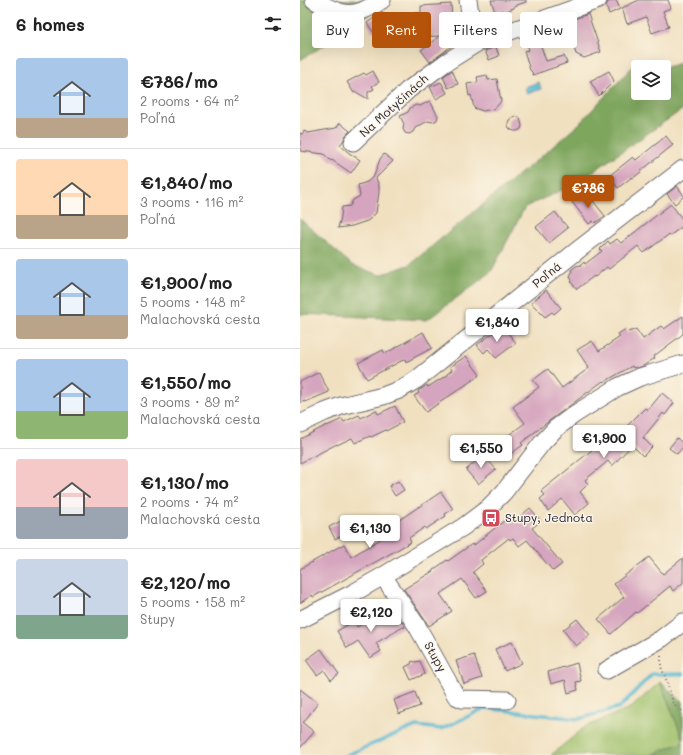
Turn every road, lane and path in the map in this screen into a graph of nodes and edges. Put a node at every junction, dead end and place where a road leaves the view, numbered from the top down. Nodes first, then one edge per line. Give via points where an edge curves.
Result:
1 (314, 0) edge
2 (382, 0) edge
3 (468, 0) edge
4 (598, 0) edge
5 (470, 12) edge
6 (512, 30) edge
7 (468, 48) edge
8 (353, 142) dead end
9 (683, 169) edge
10 (683, 364) edge
11 (300, 424) edge
12 (383, 576) junction
13 (300, 620) edge
14 (683, 622) edge
15 (662, 667) dead end
16 (607, 670) dead end
17 (507, 700) dead end
18 (683, 712) edge

1 - 2 street via 344,14 364,10
3 - 5 street
4 - 6 street, Na Motyčinách
7 - 8 street, Na Motyčinách via 408,90
9 - 11 street, Poľná via 416,380 399,390 341,406
10 - 12 street via 640,377 618,387 575,414 542,443 504,492 487,509 463,527
12 - 13 street
12 - 17 street, Stupy via 417,626 456,696 462,699
14 - 16 street via 661,639
15 - 18 path via 673,703

